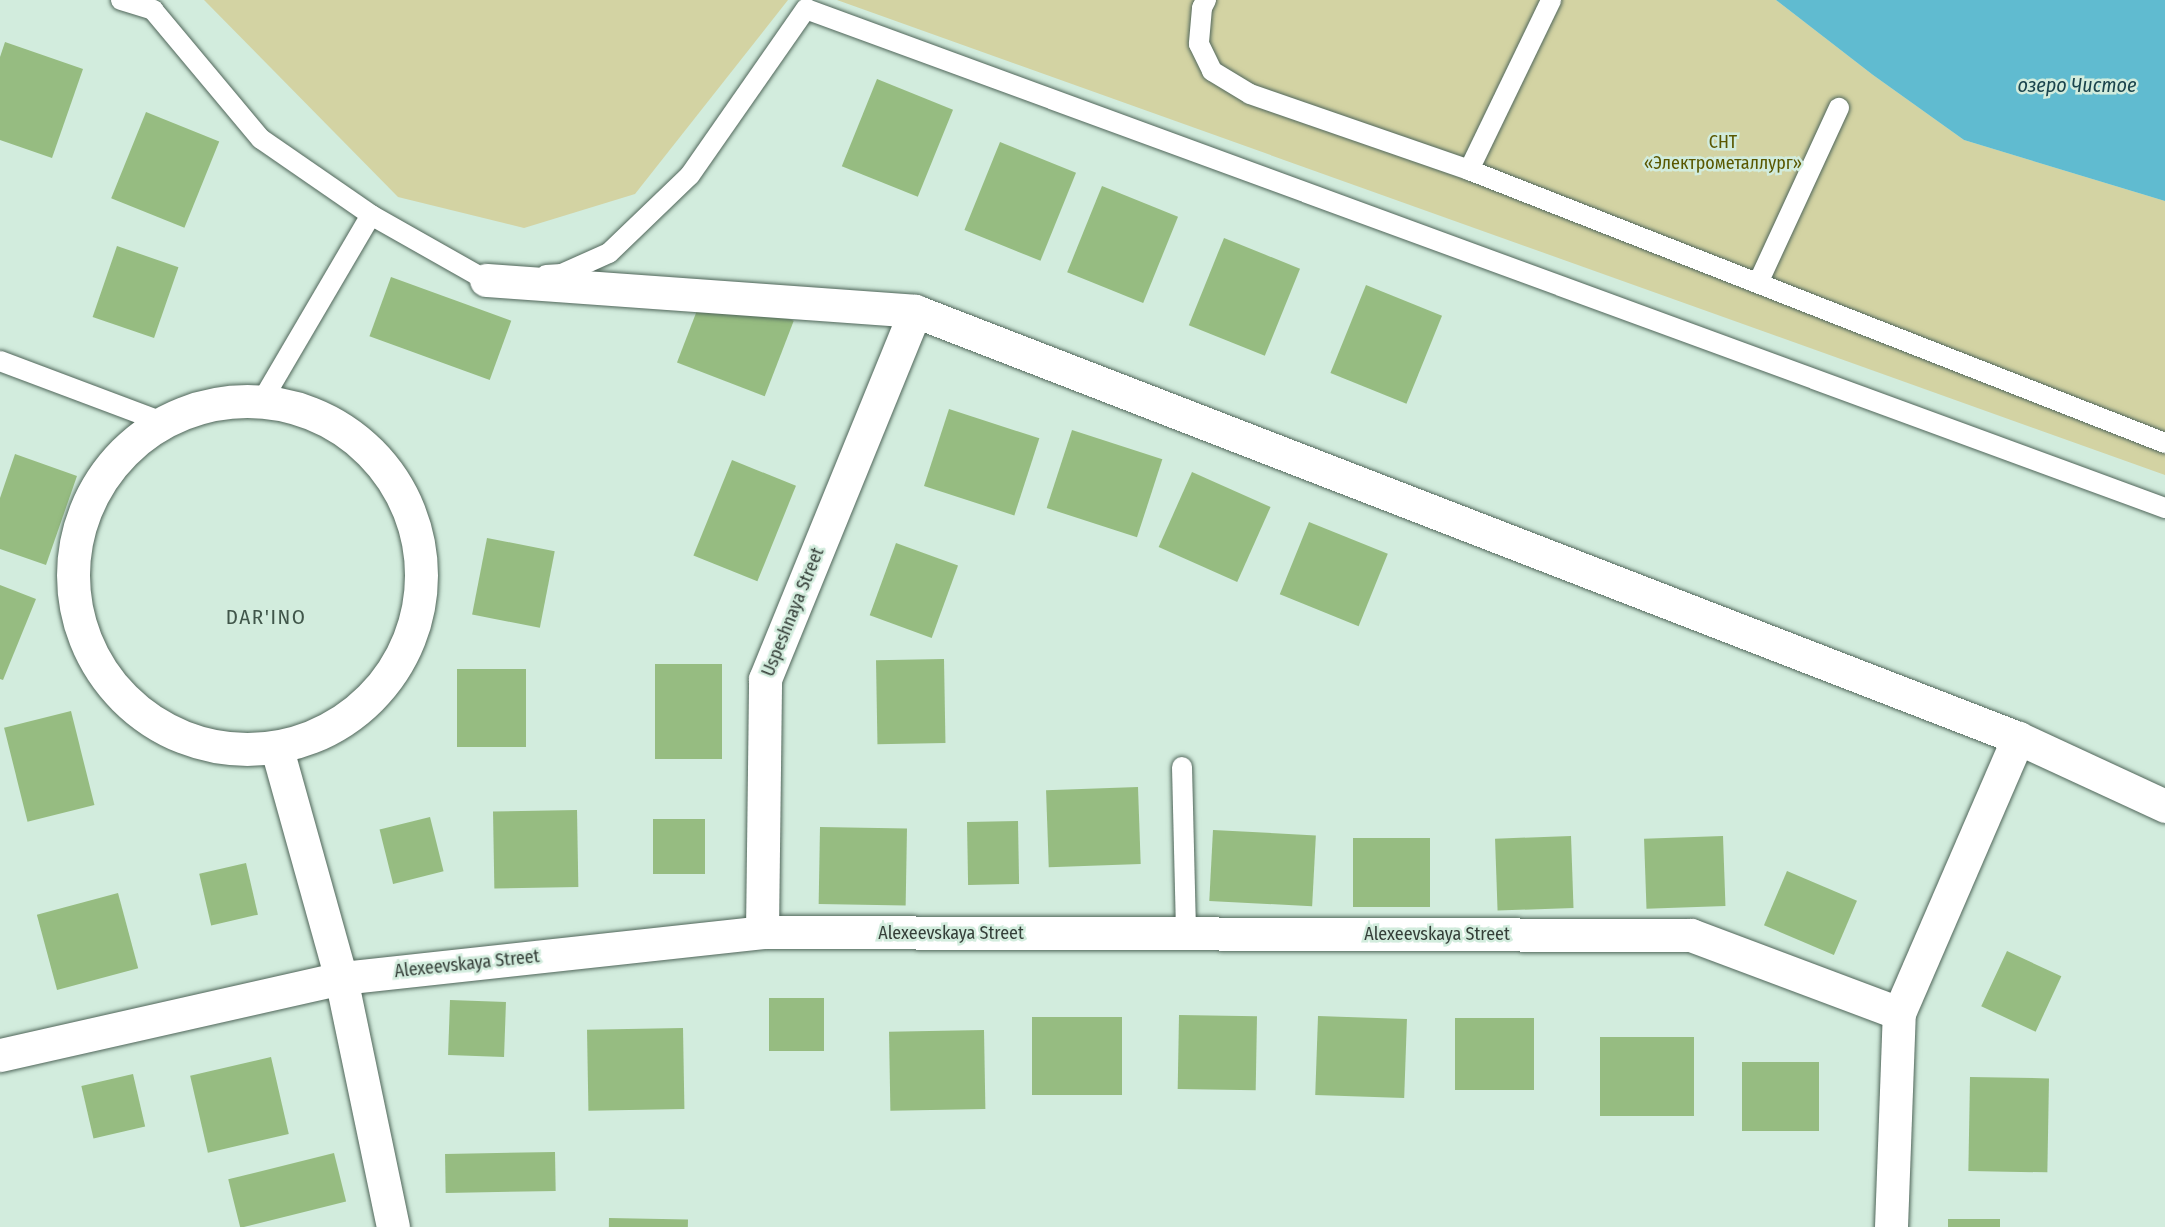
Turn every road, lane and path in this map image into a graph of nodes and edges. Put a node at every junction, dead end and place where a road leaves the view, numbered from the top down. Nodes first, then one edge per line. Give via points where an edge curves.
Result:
1 (121, 0) edge
2 (1206, 0) edge
3 (1551, 0) edge
4 (1839, 108) dead end
5 (1470, 170) junction
6 (371, 215) junction
7 (486, 280) junction
8 (1758, 283) junction
9 (915, 311) junction
10 (0, 361) edge
11 (263, 399) junction
12 (162, 422) junction
13 (2165, 443) edge
14 (2165, 508) edge
15 (2018, 738) junction
16 (277, 749) junction
17 (1182, 767) dead end
18 (2165, 806) edge
19 (762, 932) junction
20 (1186, 933) junction
21 (341, 978) junction
22 (1899, 1012) junction
23 (0, 1054) edge
24 (393, 1227) edge
25 (1891, 1227) edge

1 - 6 lane via 153,10 261,139
2 - 5 lane via 1199,44 1212,70 1221,76 1250,94
3 - 5 lane
4 - 8 lane
5 - 8 lane
6 - 7 lane
6 - 11 lane
7 - 9 street
7 - 14 lane via 562,274 609,253 690,175 806,9
8 - 13 lane
9 - 15 street
9 - 19 street, Uspeshnaya Street via 765,679
10 - 12 lane
11 - 12 street via 180,412
11 - 16 street via 314,414 361,441 407,501 422,554 418,618 390,678 348,720
12 - 16 street via 133,439 94,485 70,570 85,647 133,710 200,746
15 - 18 street
15 - 22 street
16 - 21 street
17 - 20 lane
19 - 20 street, Alexeevskaya Street
19 - 21 street, Alexeevskaya Street
20 - 22 street, Alexeevskaya Street via 1691,935
21 - 23 street, Alexeevskaya Street
21 - 24 street
22 - 25 street

